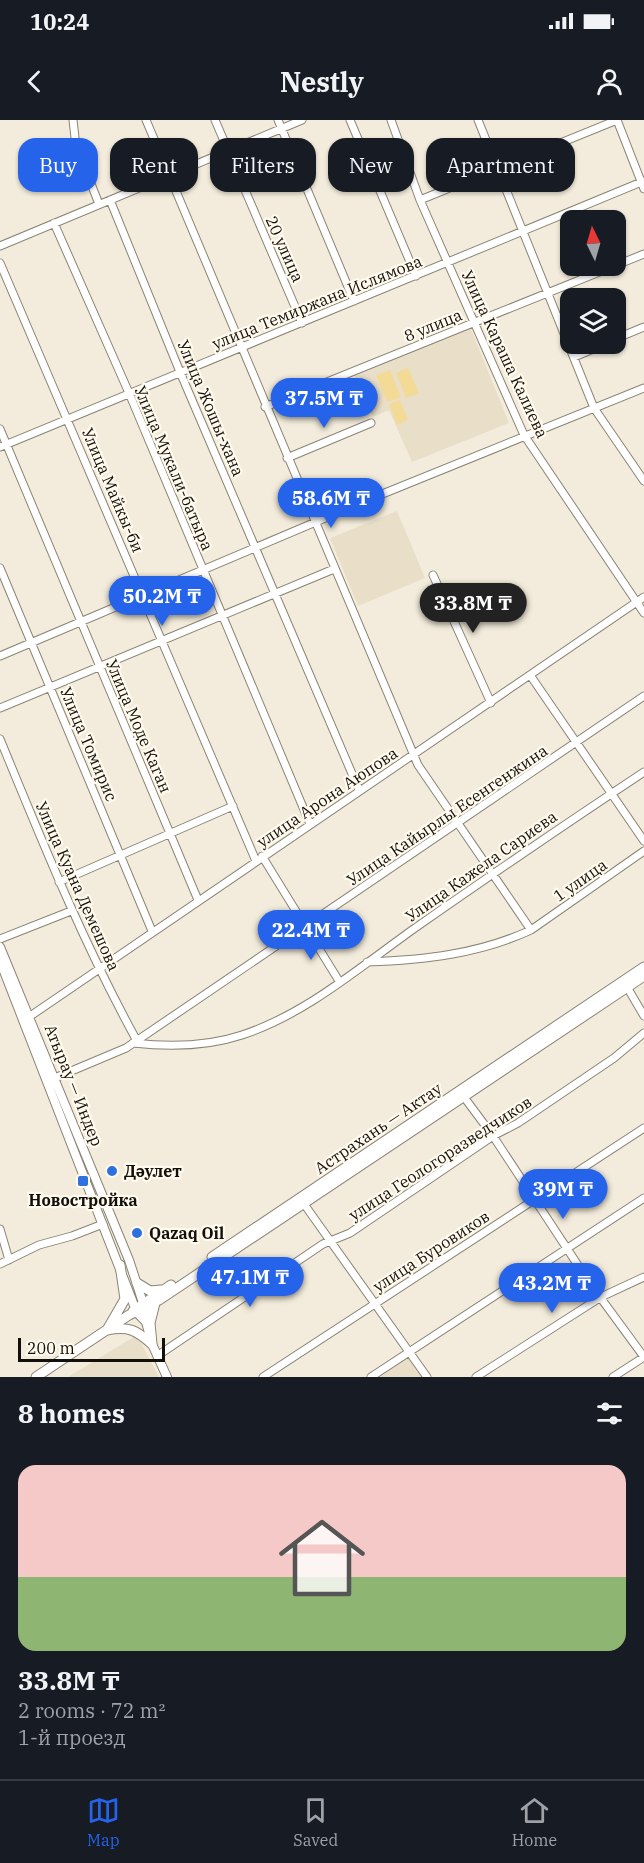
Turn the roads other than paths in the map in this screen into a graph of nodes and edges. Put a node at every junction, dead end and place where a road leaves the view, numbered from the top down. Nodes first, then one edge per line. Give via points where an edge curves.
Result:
1 (73, 120) edge
2 (146, 120) edge
3 (215, 120) edge
4 (278, 120) edge
5 (302, 120) edge
6 (350, 120) edge
7 (391, 120) edge
8 (478, 120) edge
9 (617, 120) edge
10 (281, 129) junction
11 (154, 138) edge
12 (222, 138) edge
13 (261, 138) edge
14 (486, 138) edge
15 (574, 138) edge
16 (643, 184) edge
17 (129, 192) edge
18 (177, 192) edge
19 (245, 192) edge
20 (440, 192) edge
21 (507, 192) edge
22 (110, 200) junction
23 (420, 200) junction
24 (99, 204) junction
25 (54, 223) junction
26 (522, 232) junction
27 (0, 246) edge
28 (644, 254) edge
29 (0, 263) edge
30 (448, 263) junction
31 (416, 276) junction
32 (549, 292) junction
33 (354, 301) junction
34 (302, 322) junction
35 (476, 322) junction
36 (644, 327) edge
37 (626, 334) edge
38 (239, 347) junction
39 (581, 354) edge
40 (574, 357) junction
41 (180, 372) junction
42 (644, 388) edge
43 (129, 393) junction
44 (265, 407) junction
45 (594, 408) junction
46 (68, 419) junction
47 (371, 423) dead end
48 (0, 429) edge
49 (524, 435) junction
50 (3, 446) edge
51 (287, 458) junction
52 (644, 481) edge
53 (315, 522) junction
54 (256, 547) junction
55 (0, 568) edge
56 (334, 569) junction
57 (202, 570) junction
58 (433, 575) dead end
59 (276, 594) junction
60 (143, 595) junction
61 (644, 597) edge
62 (637, 602) junction
63 (644, 613) edge
64 (222, 617) junction
65 (81, 622) junction
66 (162, 640) junction
67 (33, 642) junction
68 (0, 656) edge
69 (100, 667) junction
70 (530, 675) junction
71 (50, 686) junction
72 (644, 696) edge
73 (491, 703) junction
74 (0, 708) edge
75 (0, 739) edge
76 (575, 743) junction
77 (414, 756) junction
78 (644, 772) edge
79 (359, 790) junction
80 (611, 794) junction
81 (233, 806) junction
82 (310, 824) junction
83 (458, 825) junction
84 (170, 834) junction
85 (644, 842) edge
86 (644, 851) edge
87 (121, 856) junction
88 (259, 859) junction
89 (492, 874) junction
90 (59, 882) junction
91 (198, 900) junction
92 (71, 910) junction
93 (305, 927) junction
94 (531, 930) junction
95 (152, 932) junction
96 (0, 939) edge
97 (0, 947) edge
98 (0, 961) edge
99 (367, 962) junction
100 (644, 968) edge
101 (99, 971) junction
102 (644, 976) edge
103 (339, 981) junction
104 (627, 987) junction
105 (644, 1016) edge
106 (27, 1018) junction
107 (644, 1033) edge
108 (135, 1042) junction
109 (51, 1080) junction
110 (462, 1094) junction
111 (644, 1128) edge
112 (493, 1136) junction
113 (398, 1137) junction
114 (644, 1198) edge
115 (535, 1200) junction
116 (304, 1204) junction
117 (103, 1224) junction
118 (0, 1229) edge
119 (330, 1239) junction
120 (567, 1248) junction
121 (9, 1260) junction
122 (0, 1264) edge
123 (120, 1265) junction
124 (644, 1277) edge
125 (137, 1283) junction
126 (164, 1290) junction
127 (601, 1298) junction
128 (155, 1303) junction
129 (376, 1303) junction
130 (138, 1309) junction
131 (107, 1330) junction
132 (152, 1344) junction
133 (410, 1351) junction
134 (156, 1356) junction
135 (644, 1357) edge
136 (36, 1377) edge
137 (168, 1377) edge
138 (263, 1377) edge
139 (371, 1377) edge
140 (427, 1377) edge
141 (476, 1377) edge
142 (613, 1377) edge

1 - 24 street via 76,146
2 - 11 street
3 - 12 street, 20 улица
4 - 10 street
5 - 10 street
6 - 31 street
7 - 23 street, Улица Караша Калиева
8 - 14 street
9 - 15 street
9 - 16 street
10 - 13 street
10 - 33 street
16 - 26 street, улица Темиржана Ислямова
17 - 22 street
18 - 38 street
19 - 34 street, 20 улица
20 - 23 street
21 - 26 street
22 - 24 street
22 - 41 street, Улица Жошы-хана
23 - 30 street, Улица Караша Калиева
24 - 25 street
25 - 27 street
25 - 43 street, Улица Мукали-батыра
26 - 30 street, улица Темиржана Ислямова
26 - 32 street
28 - 32 street, 8 улица
29 - 46 street, Улица Майкы-би
30 - 31 street, улица Темиржана Ислямова
30 - 35 street, Улица Караша Калиева
31 - 33 street, улица Темиржана Ислямова
32 - 35 street, 8 улица
32 - 40 street
33 - 34 street, улица Темиржана Ислямова
34 - 38 street, улица Темиржана Ислямова
35 - 44 street, 8 улица
35 - 49 street, Улица Караша Калиева
36 - 37 street
38 - 41 street, улица Темиржана Ислямова
38 - 44 street
39 - 40 street
40 - 45 street
41 - 43 street, улица Темиржана Ислямова
41 - 54 street, Улица Жошы-хана
42 - 45 street
43 - 46 street, улица Темиржана Ислямова
43 - 57 street, Улица Мукали-батыра
44 - 51 street
45 - 49 street
45 - 52 street
46 - 50 street, улица Темиржана Ислямова
46 - 60 street, Улица Майкы-би
47 - 51 street
48 - 50 street, Улица Моде Каган
49 - 53 street
49 - 62 street, Улица Караша Калиева
50 - 65 street, Улица Моде Каган
51 - 53 street
53 - 54 street
53 - 56 street
54 - 57 street
54 - 59 street, Улица Жошы-хана
55 - 67 street, Улица Томирис
56 - 59 street
56 - 77 street
57 - 60 street
57 - 64 street, Улица Мукали-батыра
58 - 73 street
59 - 64 street
59 - 79 street, Улица Жошы-хана
60 - 65 street
60 - 66 street, Улица Майкы-би
61 - 62 street, улица Арона Аюпова
62 - 63 street, Улица Караша Калиева
62 - 70 street, улица Арона Аюпова
64 - 66 street
64 - 82 street, Улица Мукали-батыра
65 - 67 street
65 - 69 street, Улица Моде Каган
66 - 69 street
66 - 81 street, Улица Майкы-би
67 - 68 street
67 - 71 street, Улица Томирис
69 - 71 street
69 - 84 street, Улица Моде Каган
70 - 73 street, улица Арона Аюпова
70 - 76 street
71 - 74 street
71 - 87 street, Улица Томирис
72 - 76 street, Улица Кайырлы Есенгенжина
73 - 77 street, улица Арона Аюпова
75 - 90 street, Улица Куана Демешова
76 - 80 street
76 - 83 street, Улица Кайырлы Есенгенжина
77 - 79 street, улица Арона Аюпова
77 - 83 street
78 - 80 street, Улица Кажела Сариева
79 - 82 street, улица Арона Аюпова
80 - 85 street
80 - 89 street, Улица Кажела Сариева
81 - 84 street
81 - 88 street, Улица Майкы-би
82 - 88 street, улица Арона Аюпова
83 - 89 street
83 - 93 street, Улица Кайырлы Есенгенжина
84 - 87 street
84 - 91 street, Улица Моде Каган
86 - 94 street, 1 улица
87 - 90 street
87 - 95 street, Улица Томирис
88 - 91 street, улица Арона Аюпова
88 - 93 street, Улица Майкы-би
89 - 94 street
89 - 99 street, Улица Кажела Сариева
90 - 92 street, Улица Куана Демешова
91 - 95 street, улица Арона Аюпова
92 - 96 street
92 - 101 street, Улица Куана Демешова
93 - 103 street, Улица Майкы-би
93 - 108 street, Улица Кайырлы Есенгенжина
94 - 99 street, 1 улица via 486,948
95 - 101 street, улица Арона Аюпова
97 - 106 main road, Атырау — Индер
98 - 106 main road, Атырау — Индер
99 - 103 street, Улица Кажела Сариева
100 - 110 highway, Астрахань — Актау
101 - 106 street, улица Арона Аюпова
101 - 108 street, Улица Куана Демешова
102 - 104 highway, Астрахань — Актау
103 - 108 street, Улица Кажела Сариева via 308,1005 242,1035 187,1044
104 - 105 street
104 - 110 highway, Астрахань — Актау
106 - 109 main road, Атырау — Индер
107 - 112 street, улица Геологоразведчиков via 614,1058
108 - 109 street, Улица Кайырлы Есенгенжина
109 - 117 main road, Атырау — Индер
109 - 125 main road, Атырау — Индер
110 - 112 street
110 - 113 highway, Астрахань — Актау
111 - 115 street, улица Буровиков
112 - 115 street
112 - 119 street, улица Геологоразведчиков via 350,1233
113 - 116 highway, Астрахань — Актау
113 - 126 highway, Астрахань — Актау
114 - 120 street
115 - 120 street
115 - 129 street, улица Буровиков
116 - 119 street
116 - 128 highway, Астрахань — Актау
117 - 121 street via 39,1245
117 - 123 main road, Атырау — Индер
118 - 121 street
119 - 129 street
119 - 134 street, улица Геологоразведчиков
120 - 127 street
120 - 133 street
121 - 122 street
123 - 130 main road, Атырау — Индер
123 - 131 highway via 125,1299
124 - 127 street
125 - 126 highway via 150,1291
125 - 130 main road, Атырау — Индер
126 - 130 highway, Астрахань — Актау
127 - 135 street
127 - 141 street
128 - 130 highway, Астрахань — Актау
128 - 132 highway via 150,1323
129 - 133 street
129 - 138 street, улица Буровиков
130 - 131 highway, Астрахань — Актау
130 - 132 main road
131 - 132 highway via 136,1330
131 - 136 highway, Астрахань — Актау
132 - 134 main road
133 - 139 street
133 - 140 street
134 - 137 main road
135 - 142 street

